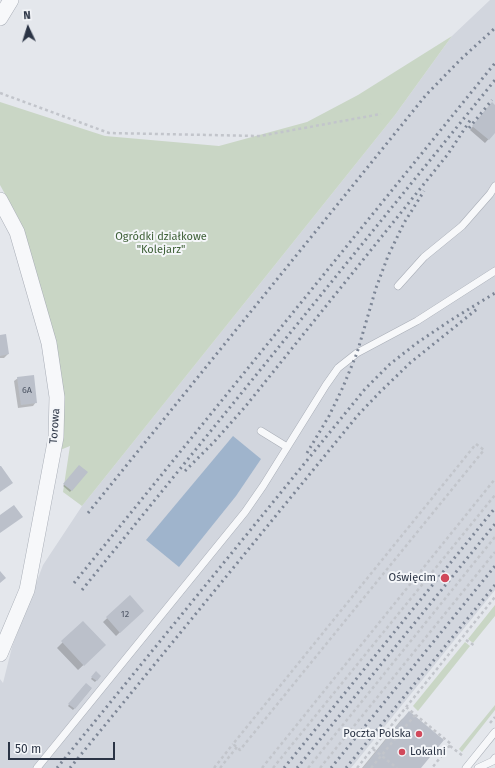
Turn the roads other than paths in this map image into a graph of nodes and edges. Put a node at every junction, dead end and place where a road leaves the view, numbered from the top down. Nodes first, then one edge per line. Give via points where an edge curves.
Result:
1 (11, 0) edge
2 (0, 18) edge
3 (495, 186) edge
4 (0, 200) edge
5 (495, 271) edge
6 (398, 286) dead end
7 (261, 431) dead end
8 (287, 447) junction
9 (0, 654) edge
10 (495, 732) edge
11 (495, 758) edge
12 (37, 768) edge
13 (466, 768) edge
14 (478, 768) edge

1 - 2 street
3 - 6 lane via 462,226 424,257
4 - 9 street, Torowa via 17,232 49,343 57,397 56,437 27,590
5 - 8 lane via 417,321 347,360 326,385
7 - 8 lane
8 - 12 lane via 242,515
10 - 13 lane
11 - 14 lane

